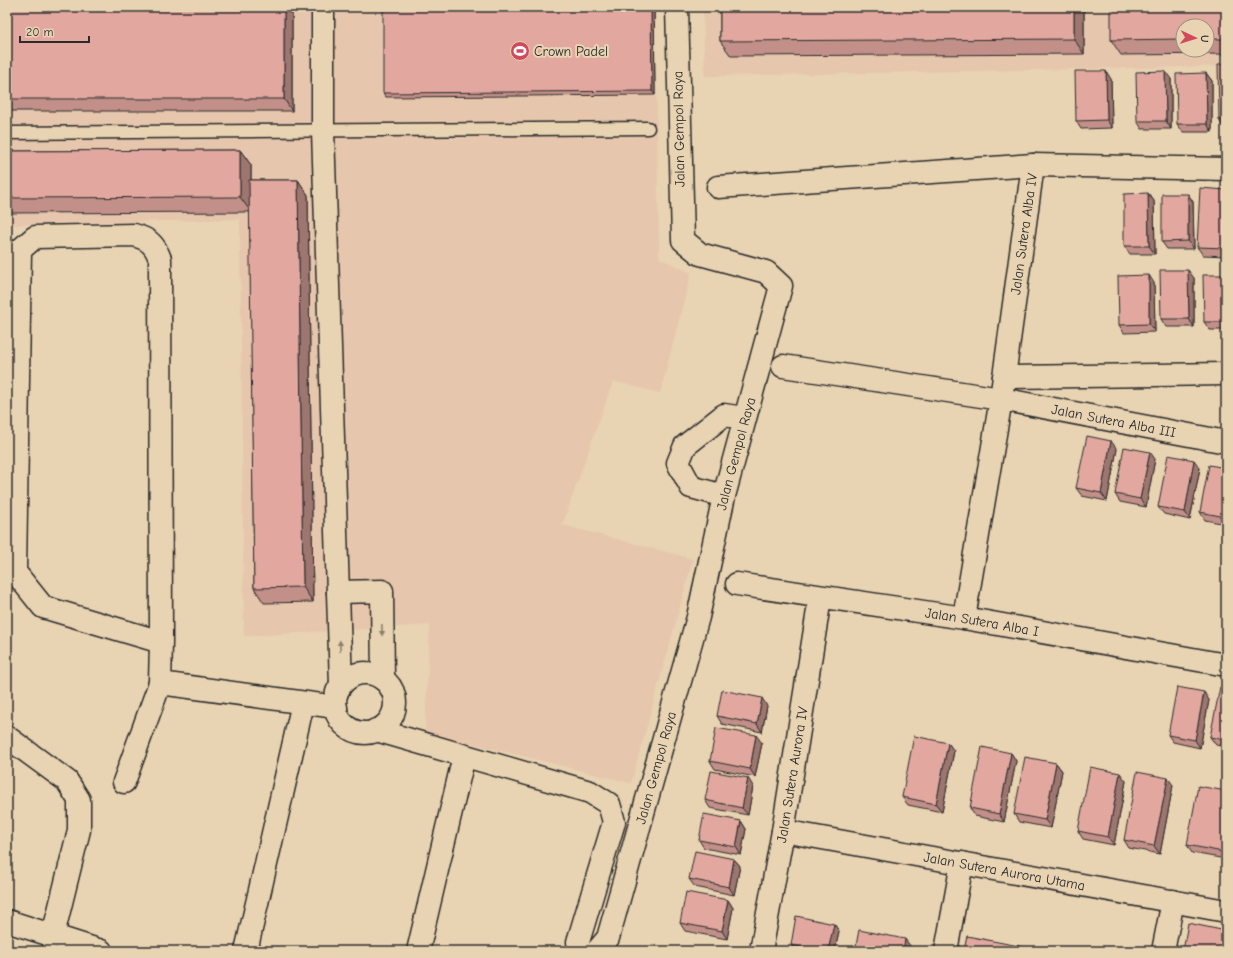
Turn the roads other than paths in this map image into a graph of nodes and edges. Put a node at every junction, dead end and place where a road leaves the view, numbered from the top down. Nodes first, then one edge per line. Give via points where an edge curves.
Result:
1 (323, 7) edge
2 (677, 7) edge
3 (648, 128) dead end
4 (323, 131) junction
5 (7, 133) edge
6 (1034, 165) junction
7 (1226, 169) edge
8 (718, 186) dead end
9 (783, 366) dead end
10 (1226, 374) edge
11 (1004, 377) junction
12 (1001, 399) junction
13 (744, 418) junction
14 (1226, 442) edge
15 (724, 496) junction
16 (736, 584) dead end
17 (338, 592) junction
18 (820, 598) junction
19 (964, 618) junction
20 (161, 642) junction
21 (1226, 665) edge
22 (383, 679) junction
23 (160, 683) junction
24 (341, 685) junction
25 (303, 703) junction
26 (336, 707) junction
27 (376, 730) junction
28 (7, 737) edge
29 (464, 756) junction
30 (124, 782) dead end
31 (783, 831) junction
32 (962, 863) junction
33 (1173, 901) junction
34 (1226, 911) edge
35 (7, 921) edge
36 (50, 943) edge
37 (588, 946) edge
38 (101, 951) edge
39 (246, 951) edge
40 (418, 951) edge
41 (761, 951) edge
42 (946, 951) edge
43 (1163, 951) edge

1 - 4 street
2 - 13 street, Jalan Gempol Raya via 683,240 700,254 766,272 781,286
3 - 4 lane
4 - 5 lane
4 - 17 street
6 - 7 street, Jalan Sutera Alba IV
6 - 8 street
6 - 11 street, Jalan Sutera Alba IV
9 - 12 street, Jalan Sutera Alba III
10 - 11 street
11 - 12 street, Jalan Sutera Alba IV
12 - 14 street, Jalan Sutera Alba III
12 - 19 street, Jalan Sutera Alba IV
13 - 15 street, Jalan Gempol Raya
13 - 15 street via 724,415 685,446 678,463 691,487
15 - 37 street, Jalan Gempol Raya via 698,617 608,938
16 - 18 street, Jalan Sutera Alba I
17 -> 22 street via 382,591
24 -> 17 street
18 - 19 street, Jalan Sutera Alba I
18 - 31 street, Jalan Sutera Aurora IV
19 - 21 street, Jalan Sutera Alba I
20 - 20 street via 160,259 156,247 146,238 134,235 35,237 20,250 15,572 43,607
20 - 23 street
22 - 24 street via 372,674 360,673 349,677
22 - 27 street via 392,691 394,706 389,721
23 - 25 street
23 - 30 street
24 - 26 street via 337,692
25 - 26 street
25 - 39 street
26 - 27 street via 342,721 354,730
27 - 29 street
28 - 36 street via 67,781 79,800 79,830
29 - 37 street via 590,792 609,804 614,822
29 - 40 street
31 - 32 street, Jalan Sutera Aurora Utama
31 - 41 street, Jalan Sutera Aurora IV
32 - 33 street, Jalan Sutera Aurora Utama
32 - 42 street
33 - 34 street, Jalan Sutera Aurora Utama
33 - 43 street
35 - 36 street
36 - 38 street

